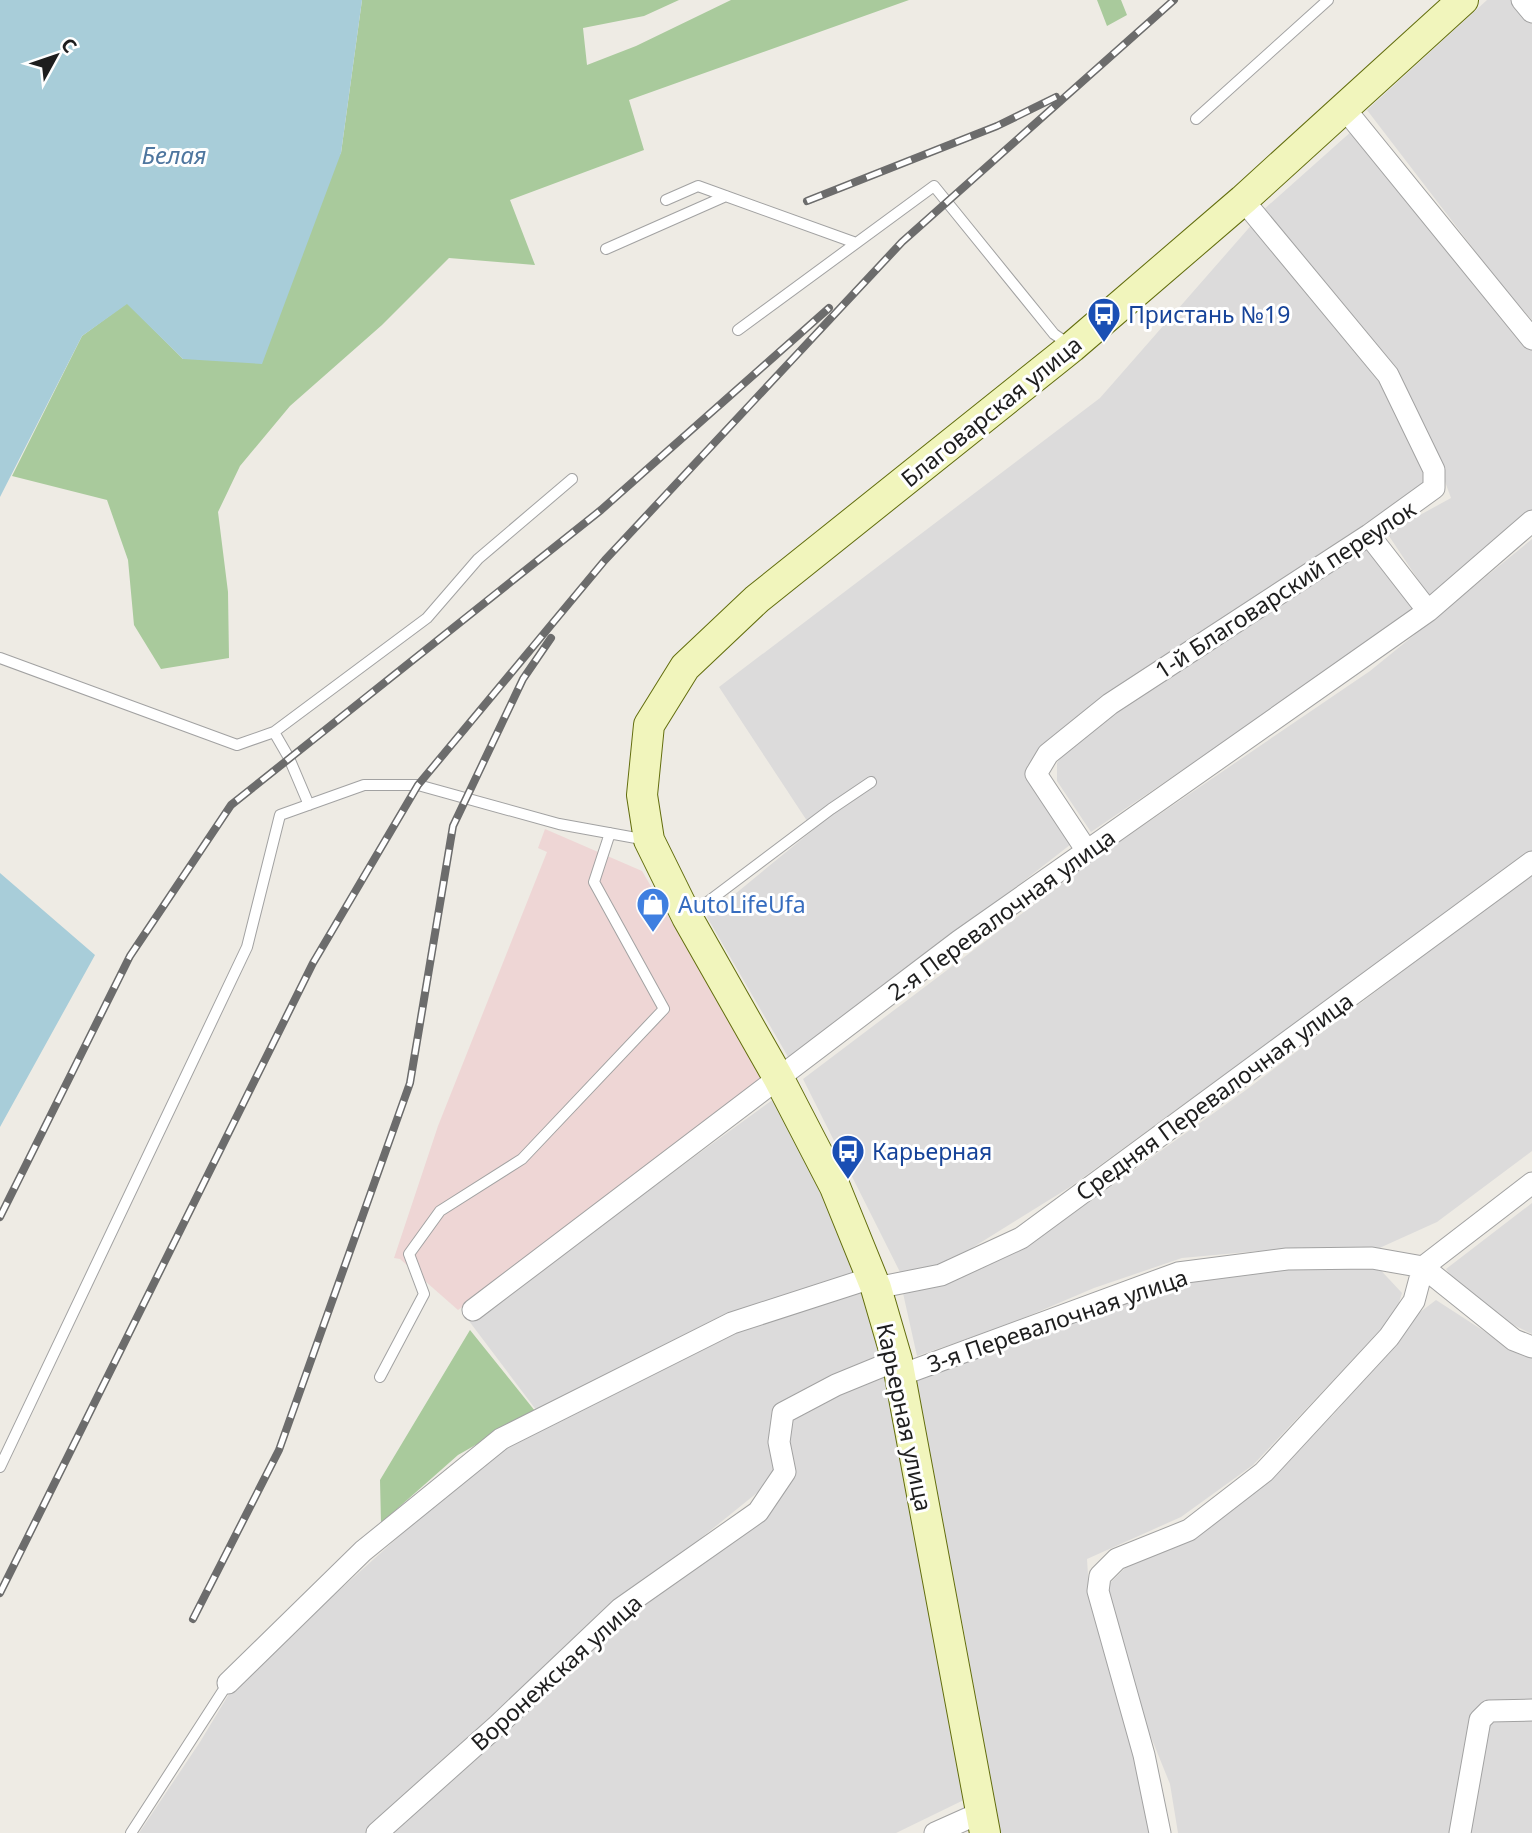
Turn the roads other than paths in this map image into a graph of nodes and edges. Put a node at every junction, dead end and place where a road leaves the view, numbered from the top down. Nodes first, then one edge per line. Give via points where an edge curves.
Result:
1 (1328, 0) edge
2 (1463, 0) edge
3 (1522, 0) edge
4 (1532, 12) edge
5 (1344, 108) junction
6 (1196, 119) dead end
7 (726, 196) junction
8 (666, 200) dead end
9 (1243, 200) junction
10 (856, 243) junction
11 (606, 249) dead end
12 (738, 330) dead end
13 (1532, 339) edge
14 (1072, 347) junction
15 (572, 479) dead end
16 (1532, 521) edge
17 (1369, 535) junction
18 (1428, 611) junction
19 (0, 658) edge
20 (274, 732) junction
21 (871, 782) dead end
22 (309, 805) junction
23 (610, 833) junction
24 (649, 841) junction
25 (1087, 851) junction
26 (1532, 862) edge
27 (687, 917) junction
28 (779, 1079) junction
29 (1532, 1183) edge
30 (1423, 1267) junction
31 (874, 1283) junction
32 (473, 1310) dead end
33 (1532, 1347) edge
34 (899, 1368) junction
35 (380, 1377) dead end
36 (0, 1467) edge
37 (228, 1683) joint
38 (1532, 1710) edge
39 (983, 1823) edge
40 (131, 1833) edge
41 (377, 1833) edge
42 (935, 1833) edge
43 (1160, 1833) edge
44 (1460, 1833) edge

1 - 6 lane
2 - 5 street, Благоварская улица
3 - 4 street
5 - 9 street, Благоварская улица
5 - 13 street
7 - 8 lane via 698,186
7 - 10 lane
7 - 11 lane
9 - 14 street, Благоварская улица
9 - 17 street, 1-й Благоварский переулок via 1388,375 1433,470 1434,488
10 - 12 lane
10 - 14 lane via 934,186 1054,334
14 - 24 street, Благоварская улица via 757,599 685,667 649,725 642,795
15 - 20 lane via 478,559 427,618
16 - 18 street, 2-я Перевалочная улица
17 - 18 street
17 - 25 street, 1-й Благоварский переулок via 1110,704 1048,754 1036,774
18 - 25 street, 2-я Перевалочная улица
19 - 20 lane via 237,745
20 - 22 lane
21 - 27 lane
22 - 23 lane via 364,785 418,785 559,824
22 - 36 lane via 280,815 247,947
23 - 24 lane
23 - 35 lane via 594,882 664,1009 522,1159 440,1211 410,1254 424,1293
24 - 27 street, Карьерная улица
25 - 28 street, 2-я Перевалочная улица via 959,941
26 - 31 street, Средняя Перевалочная улица via 1021,1238 941,1275
27 - 28 street, Карьерная улица
28 - 31 street, Карьерная улица via 835,1187
28 - 32 street, 2-я Перевалочная улица
29 - 30 street
30 - 33 street via 1514,1340
30 - 34 street, 3-я Перевалочная улица via 1372,1258 1287,1259 1178,1273
30 - 43 street via 1414,1301 1389,1337 1264,1472 1189,1530 1117,1559 1100,1576 1097,1591 1144,1755
31 - 34 street, Карьерная улица
31 - 37 street, Средняя Перевалочная улица via 732,1323 501,1439 363,1551
34 - 39 street, Карьерная улица
34 - 41 street, Воронежская улица via 836,1385 783,1413 779,1442 785,1472 758,1512 620,1609
37 - 40 lane
38 - 44 street via 1489,1711 1479,1720
39 - 42 street

